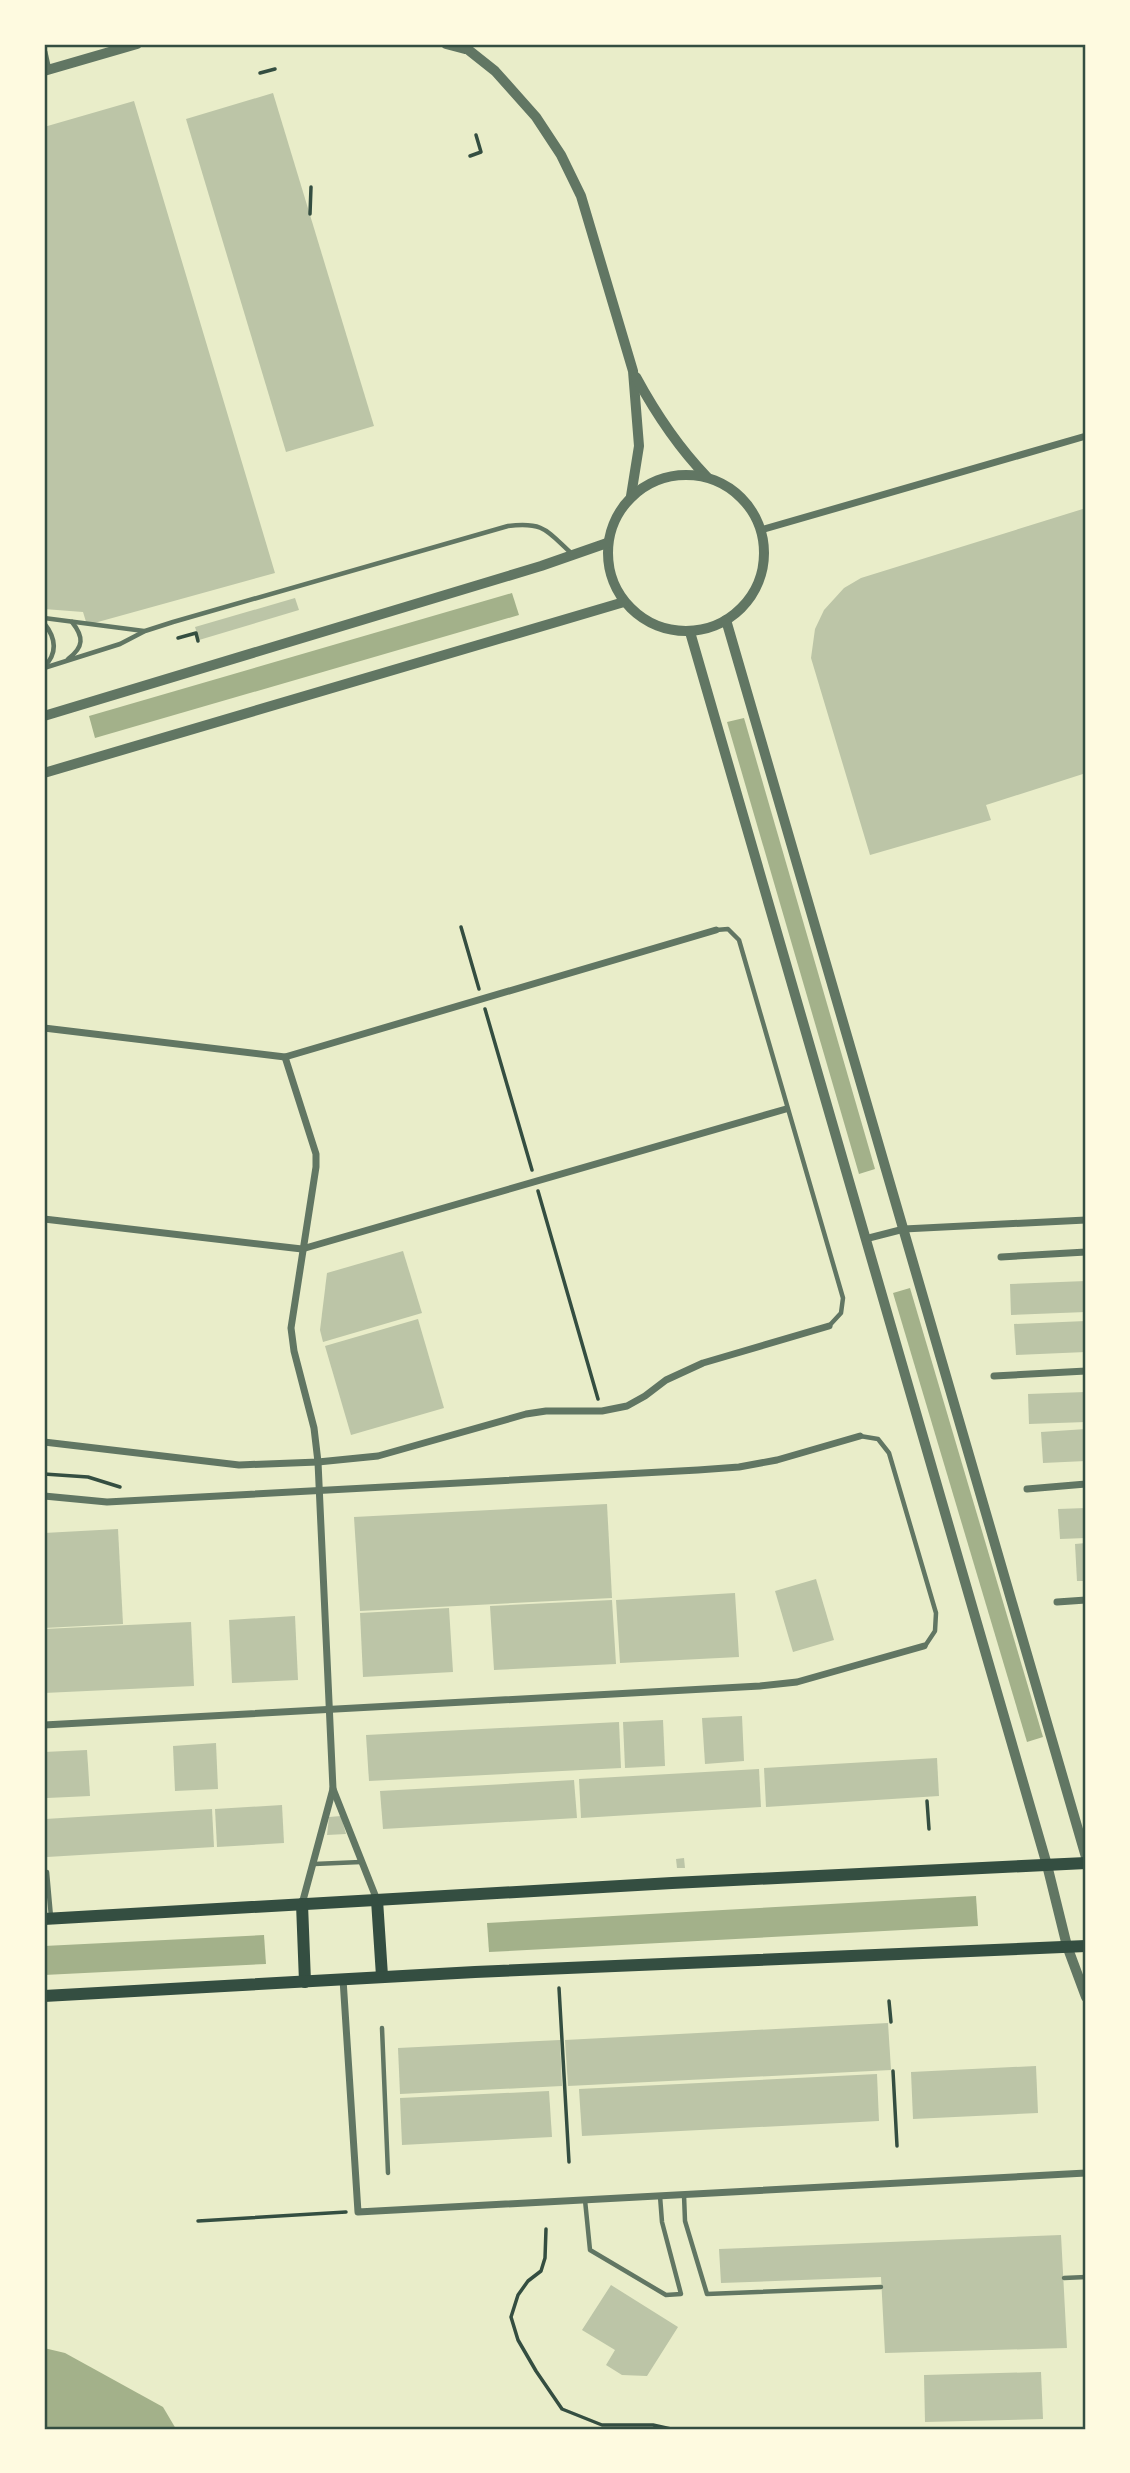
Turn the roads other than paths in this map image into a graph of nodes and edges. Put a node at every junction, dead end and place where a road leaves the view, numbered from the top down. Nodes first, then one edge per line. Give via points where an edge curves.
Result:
1 (137, 44) edge
2 (446, 44) edge
3 (463, 46) edge
4 (44, 52) edge
5 (46, 70) edge
6 (633, 371) junction
7 (1086, 436) edge
8 (708, 478) junction
9 (631, 496) junction
10 (761, 530) junction
11 (607, 544) junction
12 (574, 556) junction
13 (624, 602) junction
14 (44, 618) edge
15 (726, 620) junction
16 (72, 622) junction
17 (44, 624) edge
18 (145, 631) junction
19 (690, 632) junction
20 (64, 662) junction
21 (44, 668) edge
22 (44, 716) edge
23 (44, 773) edge
24 (716, 930) joint
25 (44, 1028) edge
26 (285, 1057) junction
27 (786, 1109) junction
28 (44, 1219) edge
29 (1086, 1220) edge
30 (904, 1229) junction
31 (865, 1239) junction
32 (302, 1249) junction
33 (1086, 1252) edge
34 (1001, 1257) dead end
35 (829, 1326) joint
36 (1086, 1371) edge
37 (994, 1376) dead end
38 (860, 1436) joint
39 (44, 1442) edge
40 (318, 1462) junction
41 (1086, 1484) edge
42 (1027, 1489) dead end
43 (319, 1492) junction
44 (44, 1496) edge
45 (1086, 1600) edge
46 (1057, 1602) dead end
47 (924, 1646) joint
48 (328, 1710) junction
49 (44, 1725) edge
50 (332, 1789) junction
51 (1086, 1857) edge
52 (363, 1861) junction
53 (1086, 1863) edge
54 (313, 1864) junction
55 (1047, 1865) junction
56 (47, 1872) dead end
57 (377, 1900) junction
58 (302, 1904) junction
59 (47, 1919) edge
60 (1067, 1946) junction
61 (1086, 1946) edge
62 (382, 1976) junction
63 (343, 1979) junction
64 (306, 1982) junction
65 (44, 1996) edge
66 (1086, 1997) edge
67 (382, 2028) dead end
68 (388, 2173) dead end
69 (1086, 2173) edge
70 (684, 2194) junction
71 (660, 2196) junction
72 (585, 2200) junction
73 (1086, 2277) edge
74 (1063, 2278) dead end
75 (881, 2287) dead end

1 - 5 street
2 - 3 street
3 - 6 street via 495,71 536,117 561,155 581,196
4 - 5 street
6 - 8 street via 654,412
6 - 9 street via 639,446
7 - 10 street
8 - 9 street via 667,477
8 - 10 street via 731,489 750,507
9 - 11 street via 615,518
10 - 15 street via 765,555 760,581 746,604
11 - 12 street
11 - 13 street via 607,564
12 - 18 lane via 543,527 530,523 508,526
12 - 22 street
13 - 19 street via 642,619 665,629
13 - 23 street
14 - 16 lane
15 - 19 street
15 - 30 street
16 - 18 lane
16 - 20 lane via 82,645
17 - 21 lane via 54,646 52,659
18 - 20 lane
19 - 31 street
20 - 21 lane
24 - 26 street
24 - 27 lane via 728,929 739,940
25 - 26 street
26 - 32 street via 316,1154
27 - 32 street
27 - 35 lane via 842,1298 841,1313
28 - 32 street
29 - 30 street
30 - 31 street
30 - 51 street
31 - 55 street
32 - 40 street via 291,1328
33 - 34 street
35 - 40 street via 703,1363 626,1406 526,1414 378,1456
36 - 37 street
38 - 43 street via 738,1467
38 - 47 lane via 878,1439 889,1453 936,1613 935,1631
39 - 40 street via 239,1465
40 - 43 street
41 - 42 street
43 - 44 street via 107,1502
43 - 48 street
45 - 46 street
47 - 48 street via 785,1684
48 - 49 street
48 - 50 street
50 - 52 street
50 - 54 street
52 - 54 lane
52 - 57 street
53 - 55 main road
54 - 58 street
55 - 57 main road
55 - 60 street
56 - 59 lane
57 - 58 main road
57 - 62 main road
58 - 59 main road
58 - 64 main road
60 - 61 main road
60 - 62 main road
60 - 66 street
62 - 63 main road
63 - 64 main road
63 - 72 street via 358,2212
64 - 65 main road
67 - 68 lane
69 - 70 street
70 - 71 street
70 - 75 lane via 685,2221 707,2294
71 - 72 street
71 - 72 lane via 681,2294 666,2295 590,2250
73 - 74 lane

